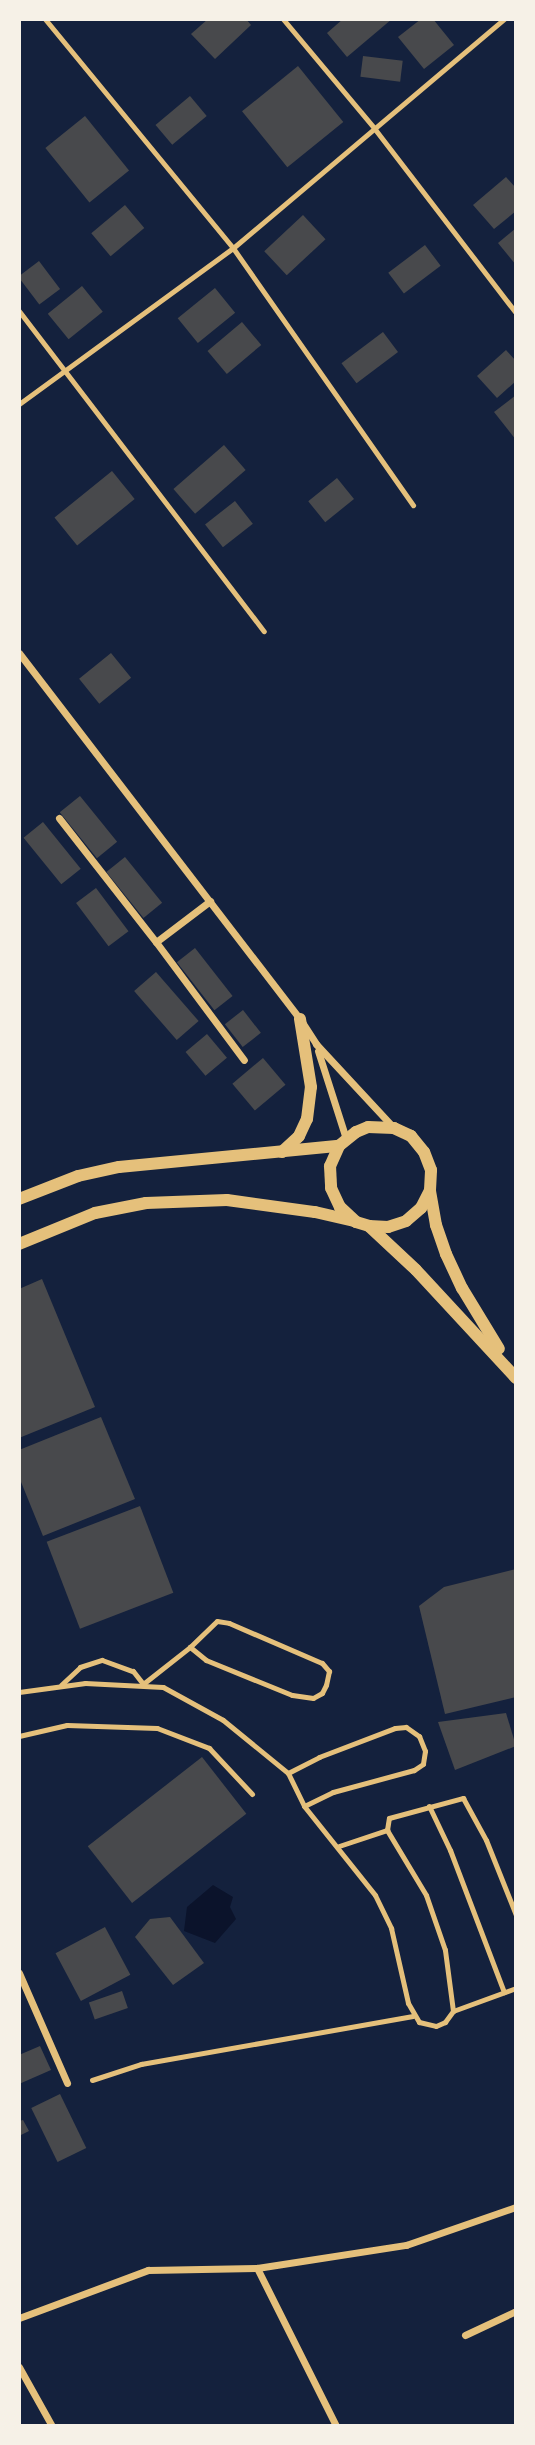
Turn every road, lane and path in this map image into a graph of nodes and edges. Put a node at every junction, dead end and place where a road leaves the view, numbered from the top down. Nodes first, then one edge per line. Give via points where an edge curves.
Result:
1 (45, 19) edge
2 (283, 19) edge
3 (504, 19) edge
4 (374, 128) junction
5 (233, 248) junction
6 (19, 311) edge
7 (516, 313) edge
8 (65, 370) junction
9 (19, 404) edge
10 (413, 505) dead end
11 (264, 631) dead end
12 (19, 653) edge
13 (59, 818) dead end
14 (210, 901) junction
15 (156, 942) junction
16 (300, 1019) junction
17 (316, 1044) junction
18 (244, 1060) dead end
19 (394, 1128) junction
20 (342, 1143) junction
21 (281, 1152) junction
22 (430, 1190) junction
23 (19, 1199) edge
24 (362, 1224) junction
25 (19, 1244) edge
26 (516, 1371) edge
27 (516, 1378) edge
28 (190, 1647) junction
29 (143, 1684) junction
30 (60, 1687) junction
31 (19, 1692) edge
32 (19, 1736) edge
33 (288, 1773) junction
34 (252, 1794) dead end
35 (304, 1806) junction
36 (429, 1806) junction
37 (387, 1830) junction
38 (339, 1846) junction
39 (516, 1915) edge
40 (19, 1973) edge
41 (516, 1988) edge
42 (504, 1992) junction
43 (453, 2011) junction
44 (413, 2016) junction
45 (92, 2080) dead end
46 (67, 2083) dead end
47 (516, 2207) edge
48 (257, 2268) junction
49 (516, 2311) edge
50 (19, 2318) edge
51 (465, 2335) dead end
52 (19, 2367) edge
53 (52, 2426) edge
54 (336, 2426) edge

1 - 5 lane
2 - 4 lane
3 - 4 lane
4 - 5 lane
4 - 7 lane
5 - 8 lane
5 - 10 lane
6 - 8 lane
8 - 9 lane
8 - 11 lane
12 - 14 street
13 - 15 street
14 - 15 street
14 - 16 street
15 - 18 street
16 - 17 street
16 - 21 street via 310,1087 307,1119 299,1136
17 - 19 street
17 - 20 street
19 - 20 street via 368,1127
19 - 22 street via 411,1136 425,1152 431,1170
20 - 21 street
20 - 24 street via 330,1167 331,1188 340,1208
21 - 23 street via 119,1167 78,1176
22 - 24 street via 421,1208 407,1220 388,1227
22 - 26 street via 436,1225 462,1288
24 - 25 street via 238,1201 146,1203 95,1213
24 - 27 street via 456,1311
28 - 28 lane via 217,1620 229,1623 322,1663 329,1671 326,1685 313,1698 298,1697 206,1660
28 - 29 lane
29 - 30 lane
29 - 30 lane via 133,1671 102,1660 80,1667
29 - 33 lane via 163,1687 223,1720
30 - 31 lane
32 - 34 lane via 67,1725 156,1728 209,1748
33 - 35 lane
33 - 35 lane via 395,1728 406,1727 419,1736 425,1751 423,1764 414,1770 333,1792
35 - 38 lane
36 - 37 lane via 389,1818
36 - 39 lane via 463,1798 486,1840
36 - 42 lane
37 - 38 lane
37 - 43 lane via 426,1895 445,1950
38 - 44 lane via 375,1895 391,1928
40 - 46 street
41 - 42 lane
42 - 43 lane
43 - 44 lane via 436,2026
44 - 45 lane via 141,2064
47 - 48 street via 406,2245
48 - 50 street via 148,2270
48 - 54 street
49 - 51 street
52 - 53 street

